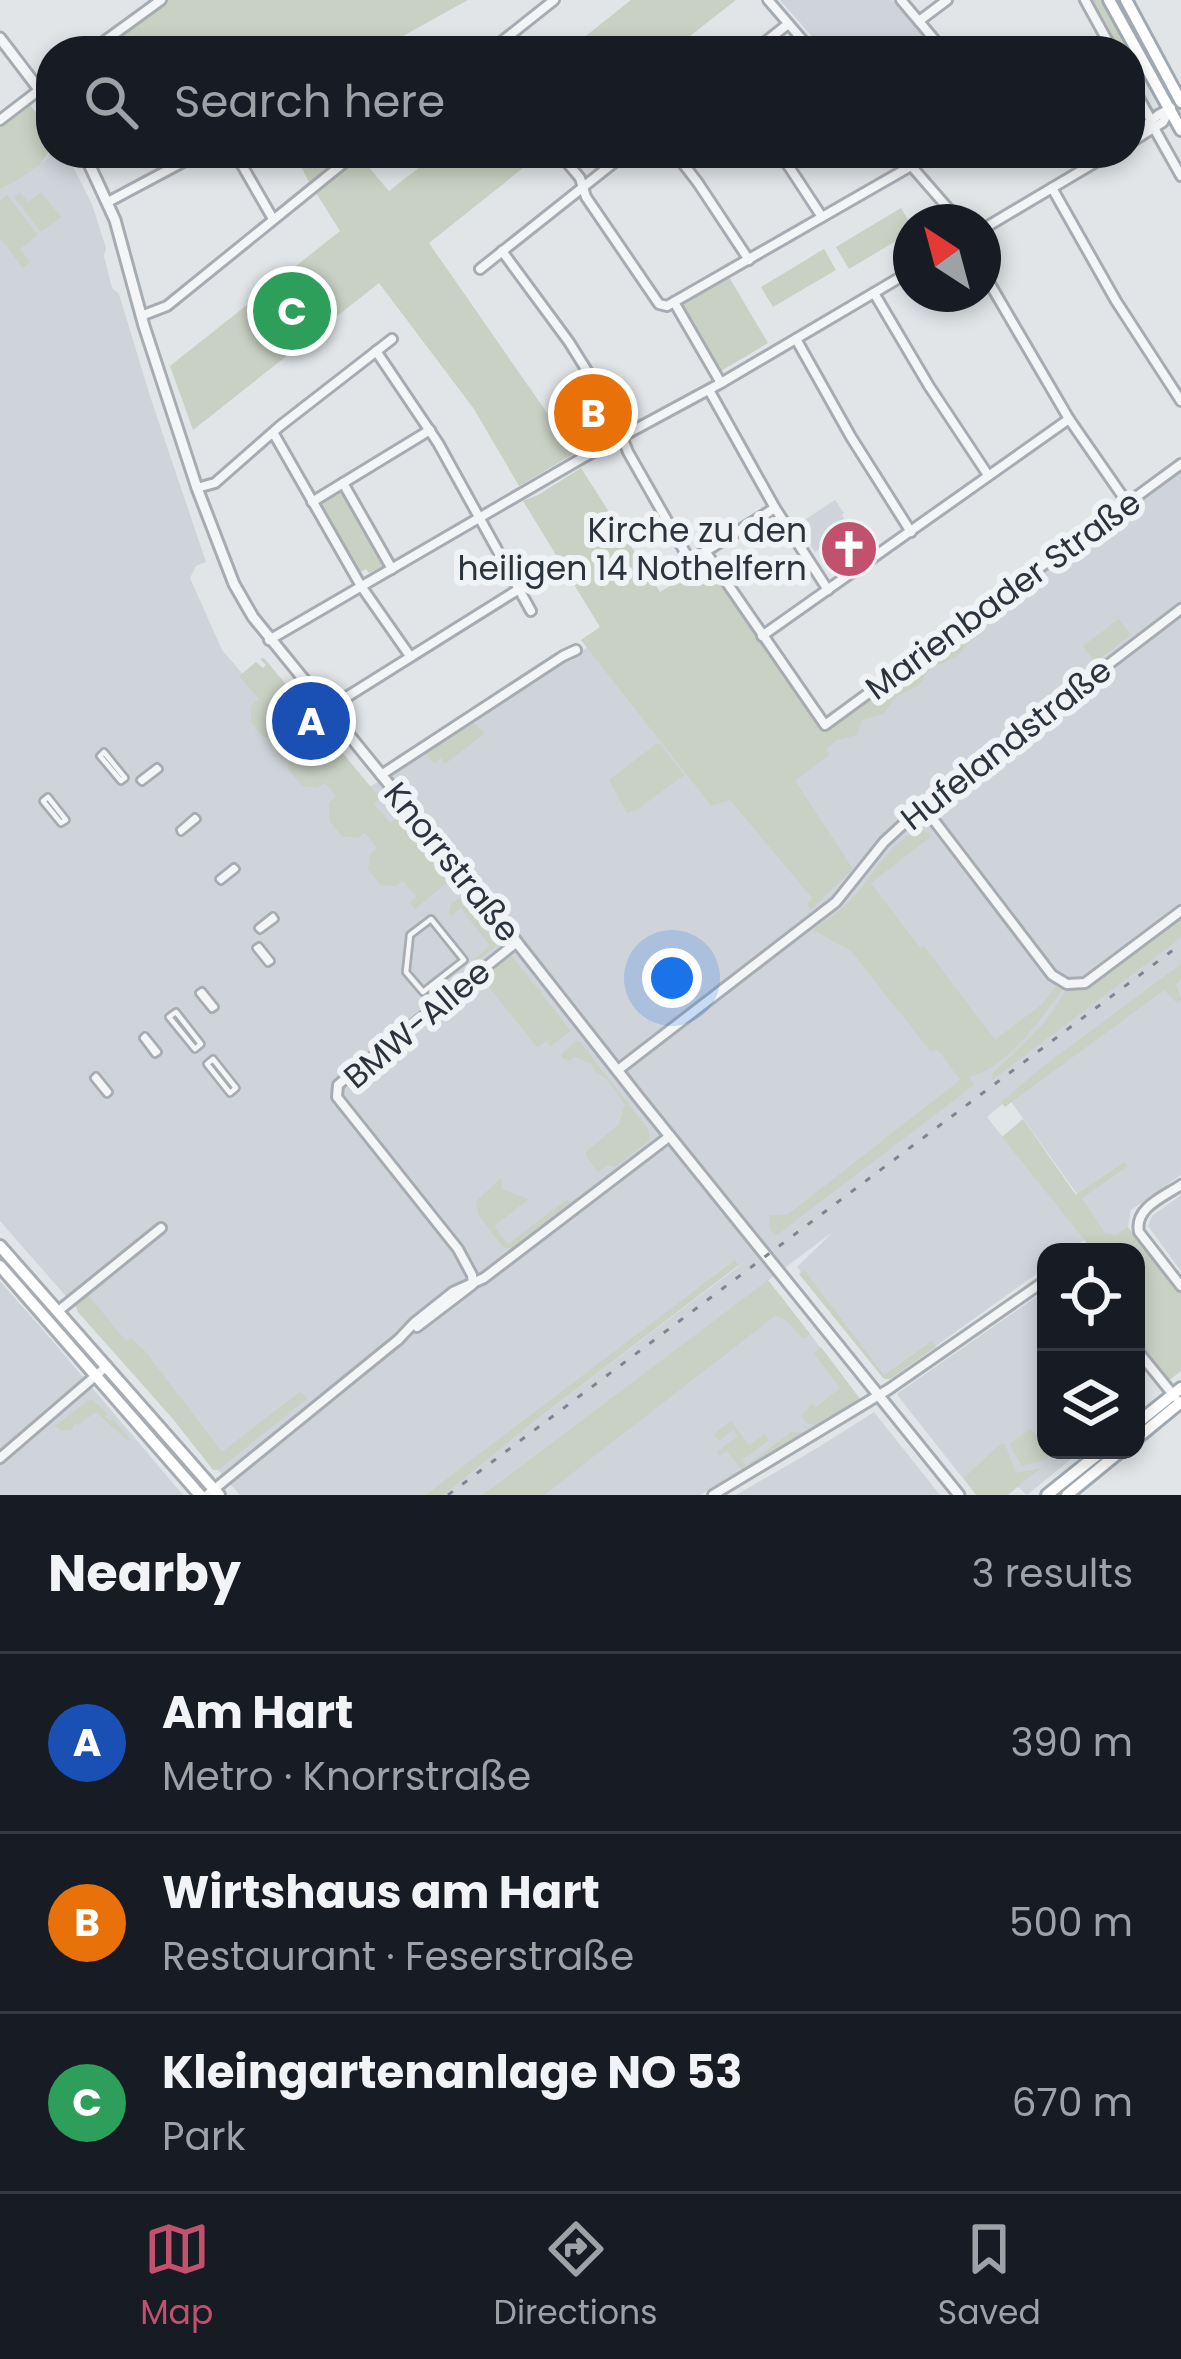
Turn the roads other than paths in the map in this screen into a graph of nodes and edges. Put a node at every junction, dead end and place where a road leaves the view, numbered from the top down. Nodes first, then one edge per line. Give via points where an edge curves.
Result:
1 (161, 0) edge
2 (554, 0) edge
3 (768, 0) edge
4 (901, 0) edge
5 (946, 0) edge
6 (1085, 0) edge
7 (1109, 0) edge
8 (1126, 0) edge
9 (919, 22) junction
10 (788, 24) junction
11 (112, 36) edge
12 (509, 36) edge
13 (773, 36) edge
14 (799, 36) edge
15 (931, 36) edge
16 (1105, 36) edge
17 (1133, 36) edge
18 (1144, 36) edge
19 (0, 38) edge
20 (1145, 38) edge
21 (1145, 54) edge
22 (36, 85) edge
23 (36, 103) edge
24 (1178, 103) edge
25 (1145, 109) edge
26 (0, 120) edge
27 (1153, 124) junction
28 (1145, 130) edge
29 (1181, 130) edge
30 (91, 168) edge
31 (172, 168) edge
32 (244, 168) edge
33 (338, 168) edge
34 (572, 168) edge
35 (607, 168) edge
36 (685, 168) edge
37 (790, 168) edge
38 (908, 168) edge
39 (913, 168) edge
40 (1086, 168) edge
41 (1181, 176) edge
42 (583, 187) junction
43 (1052, 188) junction
44 (108, 202) junction
45 (944, 204) edge
46 (822, 217) junction
47 (1001, 218) edge
48 (274, 220) junction
49 (502, 251) junction
50 (748, 260) junction
51 (479, 268) dead end
52 (893, 282) edge
53 (874, 293) junction
54 (674, 302) junction
55 (1001, 303) edge
56 (141, 316) junction
57 (796, 339) junction
58 (392, 340) dead end
59 (376, 350) junction
60 (721, 383) junction
61 (709, 390) junction
62 (1181, 400) edge
63 (1069, 418) junction
64 (430, 430) junction
65 (274, 434) junction
66 (620, 438) junction
67 (1181, 464) edge
68 (988, 475) junction
69 (343, 483) junction
70 (197, 488) junction
71 (312, 502) junction
72 (1128, 504) junction
73 (775, 508) junction
74 (480, 518) junction
75 (911, 532) junction
76 (705, 551) junction
77 (392, 569) junction
78 (361, 586) junction
79 (519, 589) junction
80 (828, 590) junction
81 (1181, 609) edge
82 (531, 610) dead end
83 (763, 636) junction
84 (269, 640) junction
85 (576, 650) dead end
86 (410, 656) junction
87 (328, 709) junction
88 (104, 752) joint
89 (381, 775) junction
90 (923, 806) junction
91 (1181, 910) edge
92 (517, 941) junction
93 (406, 971) joint
94 (176, 1012) joint
95 (213, 1060) joint
96 (618, 1070) junction
97 (670, 1136) junction
98 (1181, 1185) edge
99 (161, 1228) dead end
100 (0, 1246) edge
101 (0, 1266) edge
102 (473, 1284) junction
103 (1037, 1286) edge
104 (1181, 1286) edge
105 (57, 1311) junction
106 (46, 1321) junction
107 (1138, 1351) edge
108 (107, 1366) junction
109 (95, 1376) junction
110 (880, 1395) junction
111 (1179, 1397) edge
112 (1145, 1418) edge
113 (1145, 1430) edge
114 (0, 1458) edge
115 (1092, 1459) edge
116 (1111, 1459) edge
117 (210, 1494) edge
118 (713, 1495) edge
119 (959, 1495) edge
120 (1047, 1495) edge
121 (1067, 1495) edge

1 - 11 street
2 - 12 street
3 - 10 street
4 - 9 street
5 - 9 street
6 - 16 street
7 - 17 main road
8 - 18 main road
9 - 15 street
10 - 13 street
10 - 14 street
19 - 22 street
20 - 24 main road
21 - 24 main road
23 - 26 street
24 - 27 street
24 - 29 main road
25 - 27 street
27 - 28 street
27 - 41 street
30 - 44 street, Knorrstraße
31 - 44 street
32 - 48 street
33 - 48 street
34 - 42 street
35 - 42 street
36 - 50 street
37 - 46 street
38 - 46 street
39 - 45 street
40 - 43 street
42 - 49 street
42 - 54 street via 658,304
43 - 47 street
43 - 62 street
44 - 56 street, Knorrstraße
46 - 50 street
48 - 56 street via 163,309
49 - 51 street
49 - 66 street via 569,342
50 - 54 street
52 - 53 street
53 - 57 street
53 - 68 street
54 - 60 street
55 - 63 street
56 - 70 street, Knorrstraße
57 - 60 street
57 - 75 street
58 - 59 street
59 - 64 street
59 - 65 street
60 - 61 street
61 - 66 street
61 - 73 street
63 - 68 street
63 - 72 street
64 - 69 street
64 - 74 street
65 - 70 street
65 - 71 street
66 - 74 street
66 - 76 street via 690,561
67 - 72 street, Marienbader Straße
68 - 75 street
69 - 71 street
69 - 77 street
70 - 84 street, Knorrstraße via 234,584
71 - 78 street
72 - 83 street, Marienbader Straße via 825,725
73 - 76 street
73 - 80 street
74 - 77 street
74 - 79 street
75 - 80 street
76 - 83 street
77 - 78 street
78 - 84 street
78 - 86 street
79 - 82 street
79 - 86 street
80 - 83 street
81 - 90 street, Hufelandstraße
84 - 87 street, Knorrstraße
85 - 89 street
86 - 87 street
87 - 89 street, Knorrstraße
88 - 88 street via 100,755 121,781 125,778
89 - 92 street, Knorrstraße
90 - 91 street via 1052,975 1067,984 1085,983
90 - 96 street, Hufelandstraße via 836,902
92 - 96 street, Knorrstraße
92 - 102 street, BMW-Allee via 337,1090 458,1249
93 - 93 street via 423,992 464,960 431,919 410,935
94 - 94 street via 170,1017 195,1049 201,1044
95 - 95 street via 207,1064 230,1093 236,1088
96 - 97 street, Knorrstraße
97 - 102 street
97 - 110 street, Knorrstraße
98 - 104 street via 1137,1222
99 - 105 street
100 - 105 main road
101 - 106 main road
102 - 117 street
103 - 110 street
105 - 106 street
105 - 108 main road
106 - 109 main road
107 - 111 street
108 - 109 street
108 - 117 main road
109 - 114 street
109 - 117 main road
110 - 118 street
110 - 119 street, Knorrstraße
111 - 112 main road
111 - 113 main road
115 - 120 main road
116 - 121 main road

